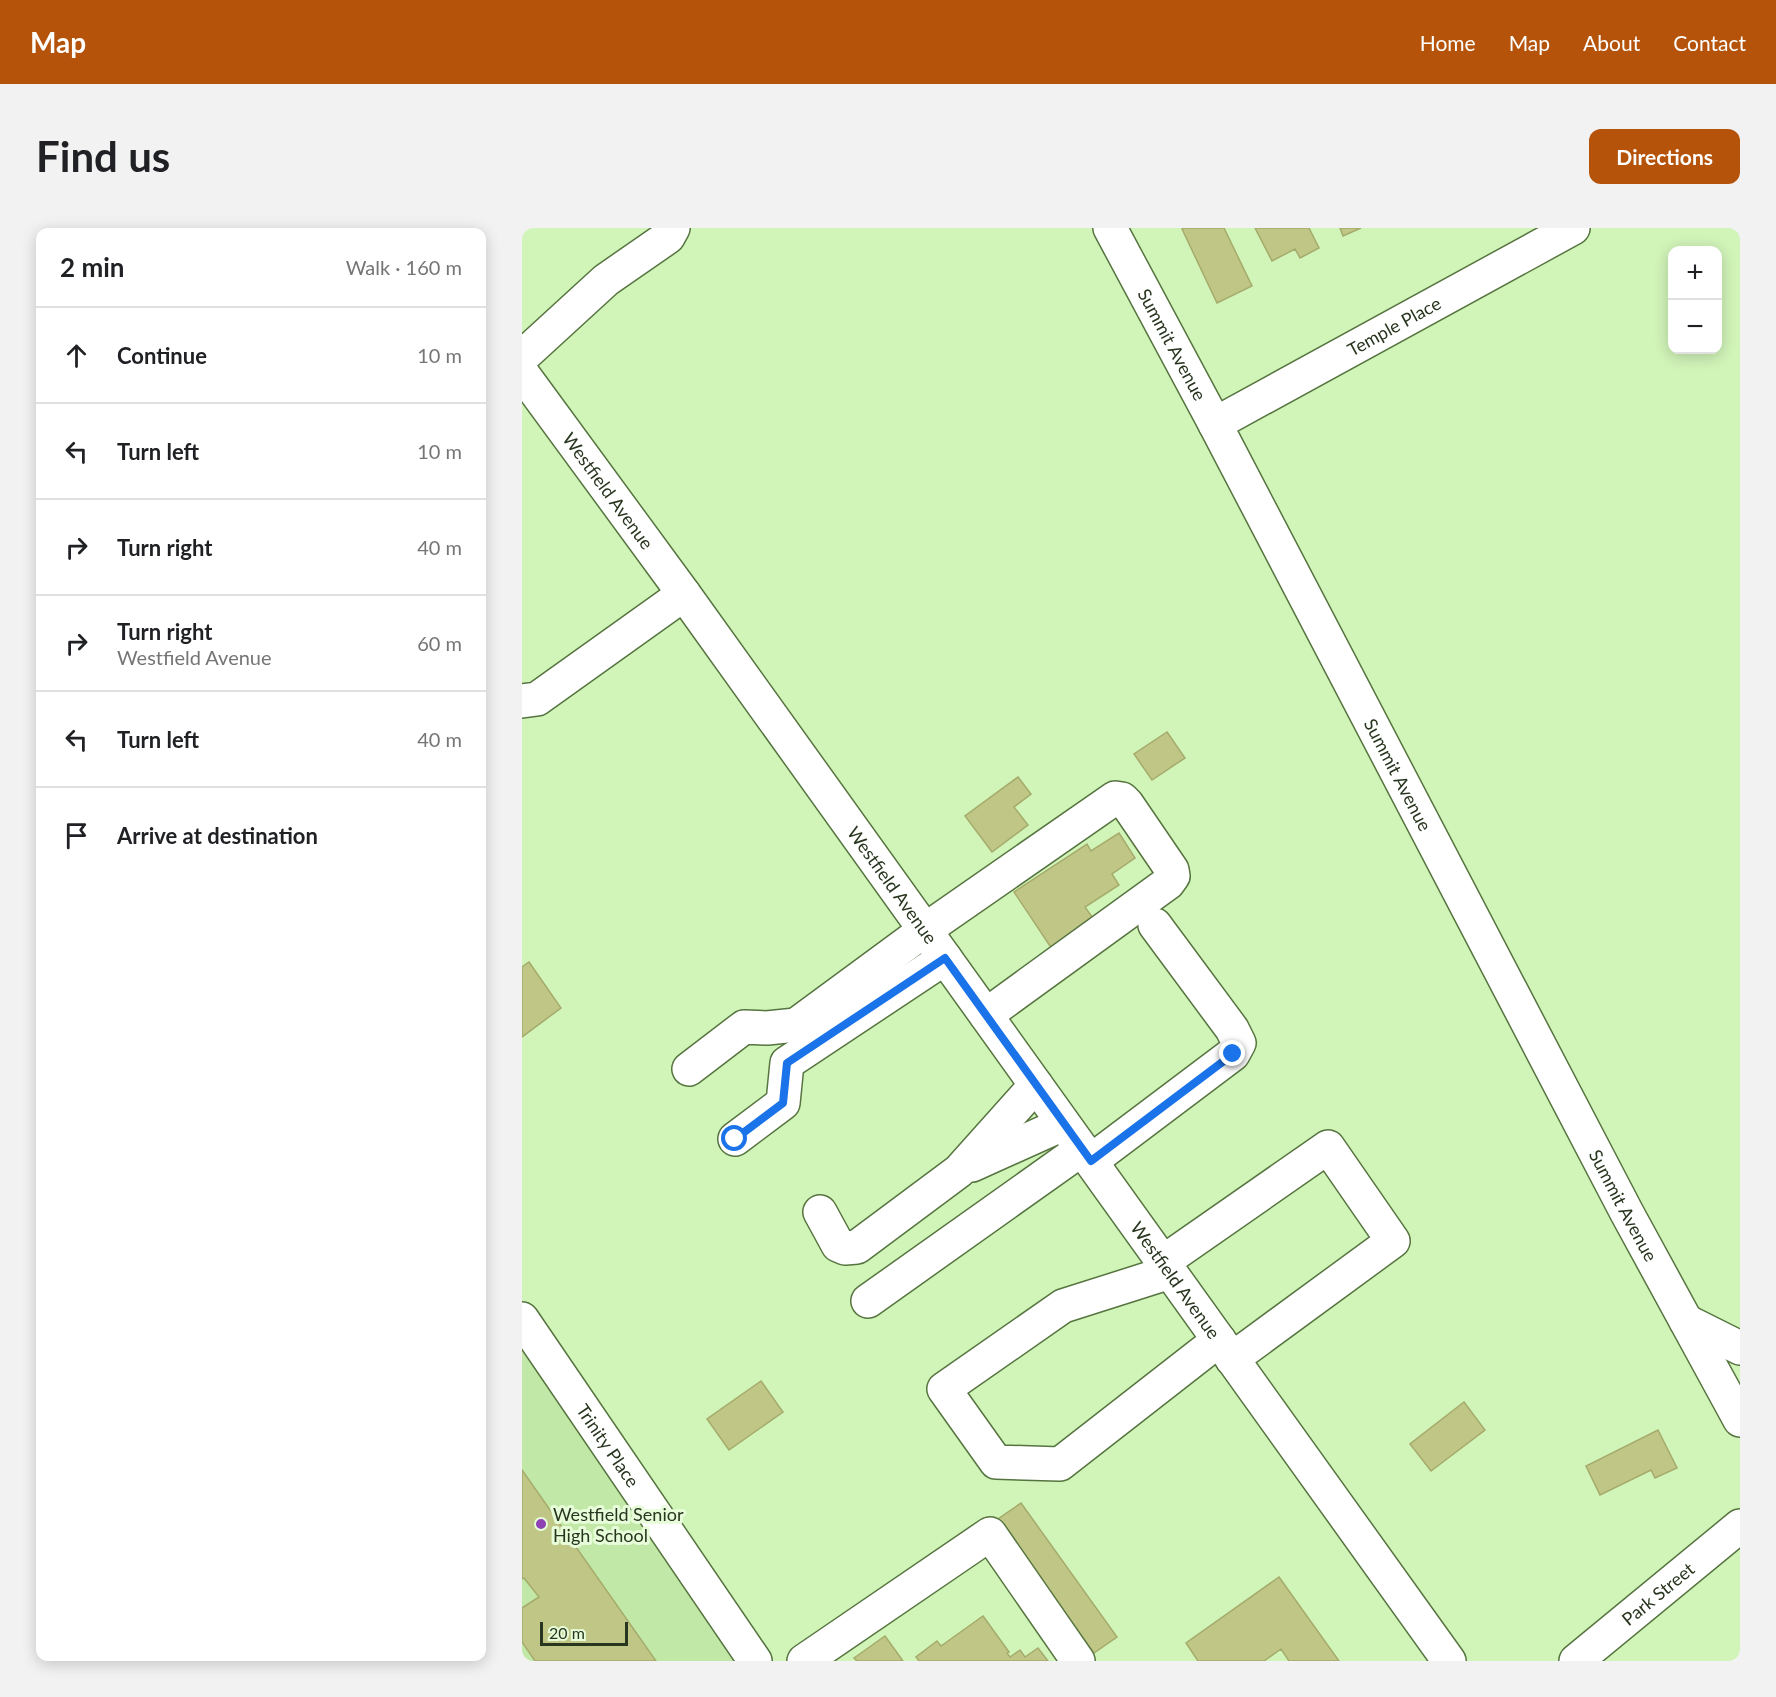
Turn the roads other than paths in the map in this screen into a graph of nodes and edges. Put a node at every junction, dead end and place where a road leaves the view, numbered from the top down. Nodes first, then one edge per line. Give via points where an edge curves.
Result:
1 (673, 228) edge
2 (1110, 228) edge
3 (1573, 228) edge
4 (522, 357) edge
5 (522, 374) edge
6 (1215, 424) junction
7 (684, 594) junction
8 (522, 700) edge
9 (1155, 925) dead end
10 (925, 930) junction
11 (945, 958) junction
12 (986, 1015) junction
13 (689, 1069) dead end
14 (1036, 1085) junction
15 (735, 1139) dead end
16 (1079, 1144) junction
17 (959, 1171) junction
18 (820, 1212) dead end
19 (1166, 1267) junction
20 (868, 1301) dead end
21 (522, 1319) edge
22 (1686, 1321) junction
23 (1740, 1348) edge
24 (1226, 1350) junction
25 (1740, 1420) edge
26 (1740, 1526) edge
27 (755, 1661) edge
28 (804, 1661) edge
29 (1078, 1661) edge
30 (1449, 1661) edge
31 (1576, 1661) edge

1 - 4 street via 668,237 606,280
2 - 6 street, Summit Avenue
3 - 6 street, Temple Place
5 - 7 street, Westfield Avenue
6 - 22 street, Summit Avenue
7 - 8 street via 537,699
7 - 10 street, Westfield Avenue
9 - 16 street via 1239,1043 1233,1054
10 - 11 street, Westfield Avenue
10 - 12 street via 1114,798 1127,804 1173,876
10 - 13 street via 796,1025 744,1027
11 - 12 street, Westfield Avenue
11 - 15 street via 787,1063 783,1103
12 - 14 street, Westfield Avenue
14 - 16 street, Westfield Avenue
14 - 17 street
16 - 17 street
16 - 19 street, Westfield Avenue
16 - 20 street
17 - 18 street via 857,1247 838,1245
19 - 24 street, Westfield Avenue
19 - 24 street via 1328,1147 1393,1241
19 - 24 street via 1063,1306 944,1389 996,1462 1060,1464
21 - 27 street, Trinity Place
22 - 23 street
22 - 25 street, Summit Avenue
24 - 30 street, Westfield Avenue
26 - 31 street, Park Street
28 - 29 street via 990,1534

